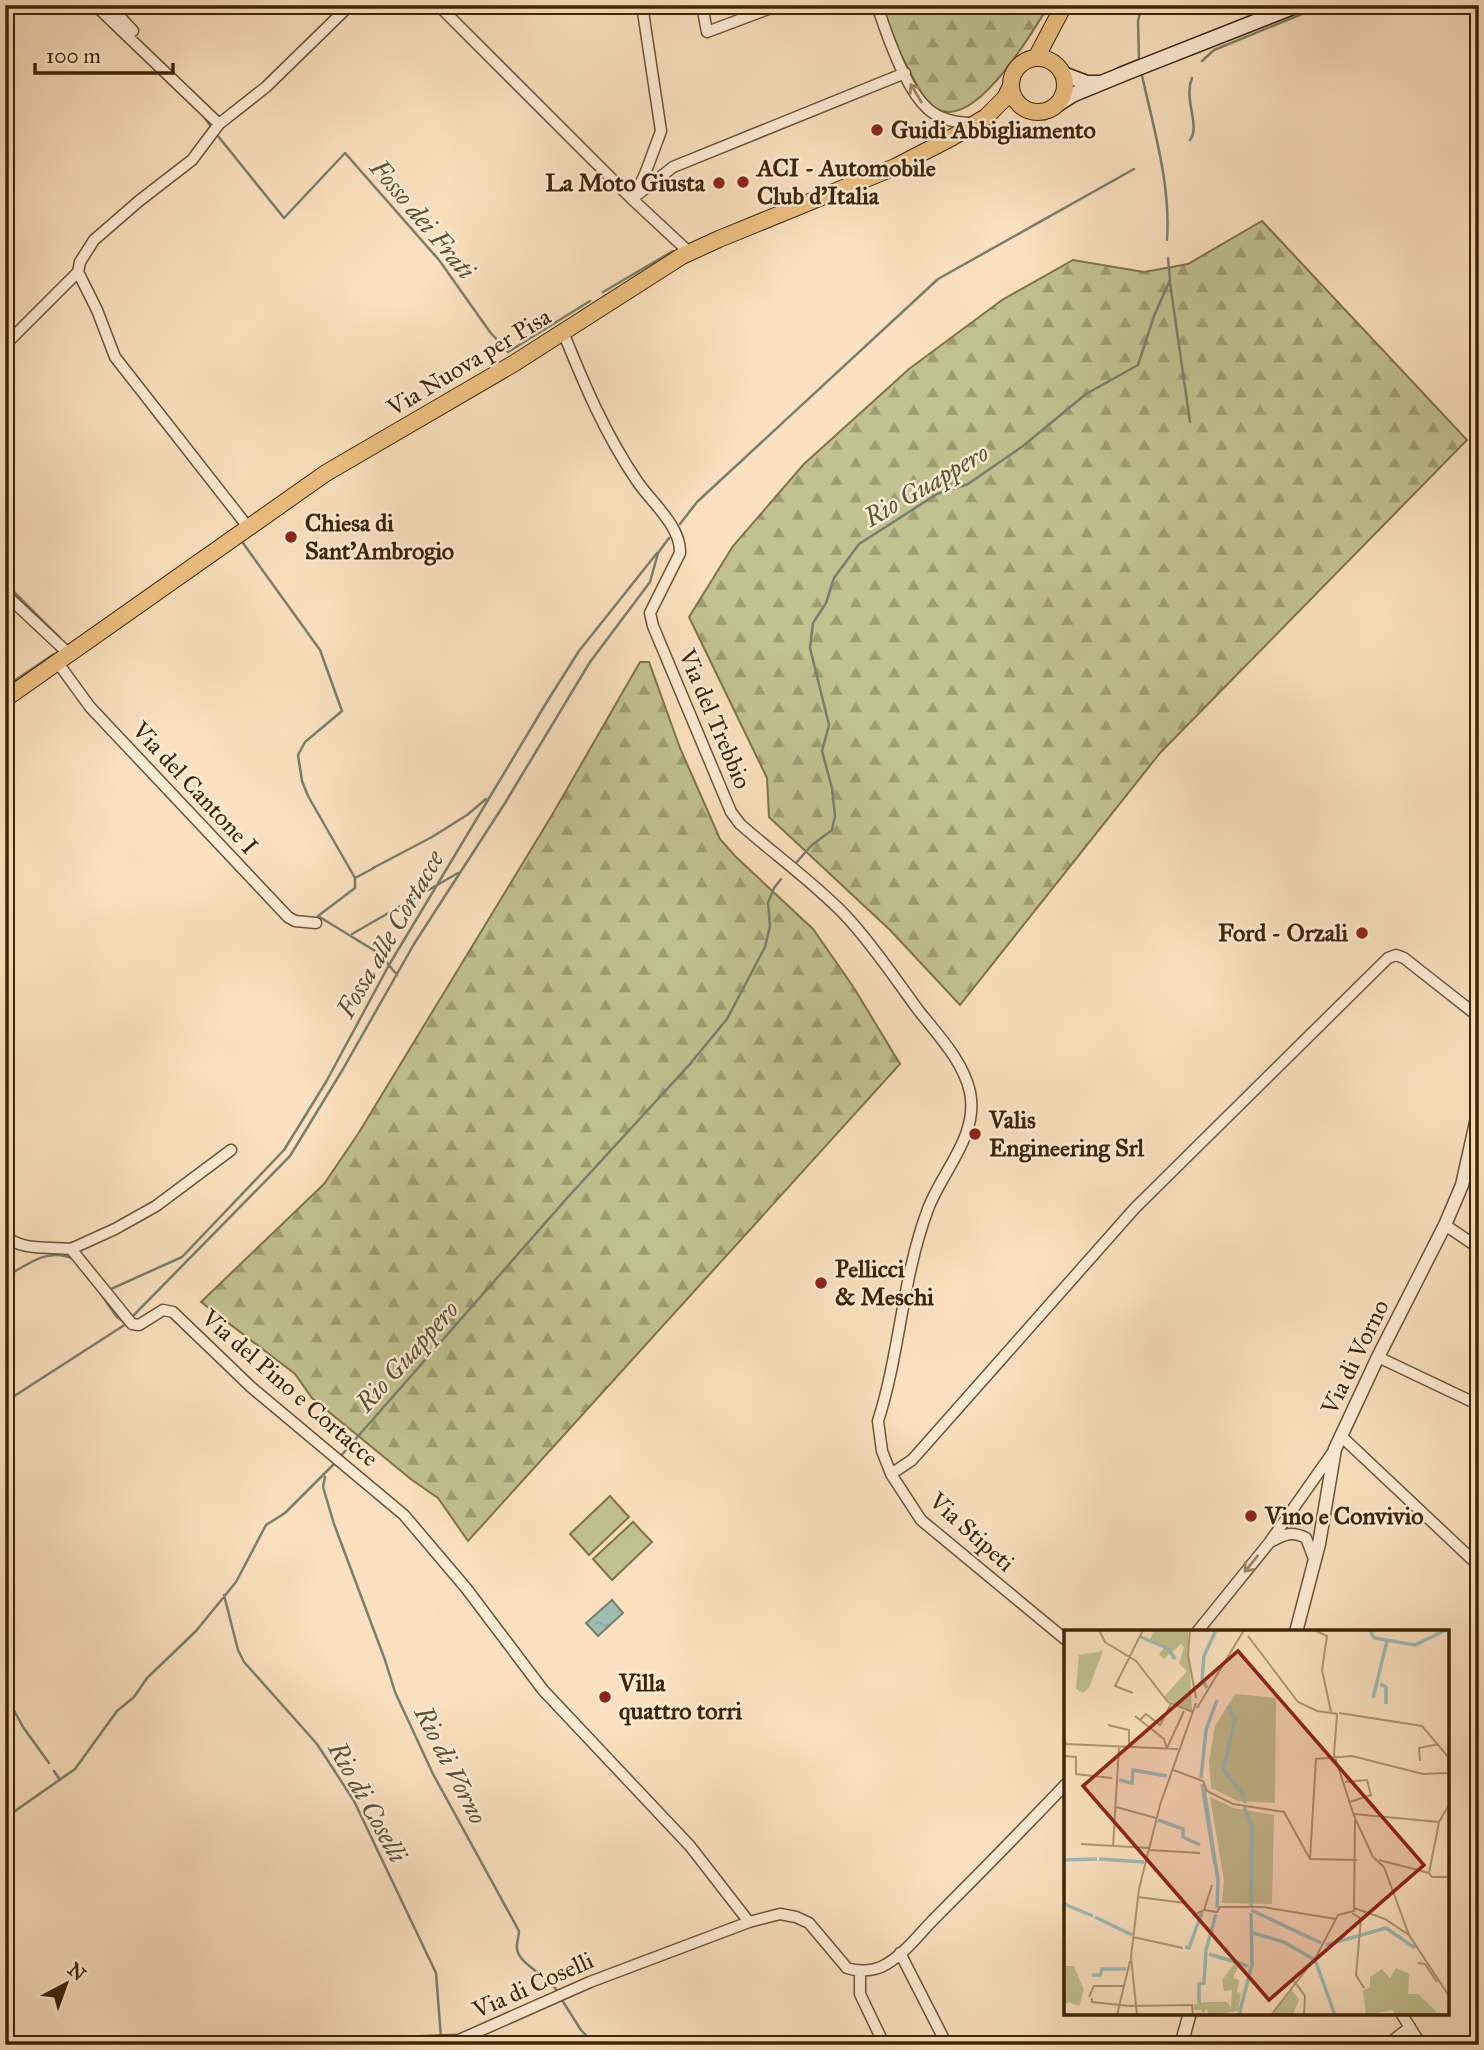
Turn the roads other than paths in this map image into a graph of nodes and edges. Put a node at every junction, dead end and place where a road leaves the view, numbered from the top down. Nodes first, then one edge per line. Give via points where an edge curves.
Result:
1 (95, 5) edge
2 (109, 5) edge
3 (350, 5) edge
4 (438, 5) edge
5 (642, 5) edge
6 (702, 5) edge
7 (779, 5) edge
8 (877, 5) edge
9 (1298, 5) edge
10 (1061, 11) edge
11 (1036, 58) junction
12 (1061, 70) junction
13 (905, 73) junction
14 (1103, 83) junction
15 (1011, 86) junction
16 (191, 96) junction
17 (1058, 104) junction
18 (1028, 110) junction
19 (982, 120) junction
20 (219, 124) junction
21 (632, 199) junction
22 (690, 253) junction
23 (78, 272) junction
24 (563, 332) junction
25 (5, 345) edge
26 (248, 527) junction
27 (5, 594) edge
28 (63, 659) junction
29 (5, 699) edge
30 (316, 923) dead end
31 (1479, 1017) edge
32 (964, 1072) joint
33 (1479, 1109) edge
34 (5, 1150) edge
35 (231, 1150) dead end
36 (5, 1158) edge
37 (1445, 1224) junction
38 (5, 1235) edge
39 (1479, 1248) edge
40 (72, 1249) junction
41 (1378, 1357) junction
42 (1479, 1405) edge
43 (1341, 1436) junction
44 (1335, 1450) junction
45 (891, 1474) junction
46 (1269, 1543) junction
47 (1314, 1559) junction
48 (1479, 1566) edge
49 (1199, 1630) edge
50 (1296, 1630) edge
51 (1064, 1638) edge
52 (1064, 1785) edge
53 (749, 1922) junction
54 (900, 1953) junction
55 (860, 1971) junction
56 (1189, 2015) edge
57 (1402, 2015) edge
58 (1410, 2027) junction
59 (880, 2042) edge
60 (326, 2045) edge
61 (947, 2045) edge
62 (1181, 2045) edge
63 (1387, 2045) edge
64 (1421, 2045) edge

1 - 16 street
2 - 16 street
3 - 20 street via 265,87
4 - 21 street
5 - 21 street via 662,131
6 - 7 street via 707,32
8 - 13 street
9 - 14 main road
10 - 11 main road
10 - 12 main road via 1054,41
11 - 12 main road via 1049,60
11 - 15 main road via 1016,68
12 - 14 main road via 1092,84
12 - 17 main road via 1065,93
19 -> 13 street via 961,123 934,113 919,100
13 - 21 street via 673,167
14 - 17 main road
15 - 18 main road via 1016,100
15 - 19 main road
16 - 20 street
17 - 18 main road via 1044,111
18 - 19 main road
19 - 22 main road, Via Nuova per Pisa via 895,167
20 - 23 street via 192,160 94,240
21 - 22 street
22 - 24 main road, Via Nuova per Pisa
23 - 25 street
23 - 26 street via 115,357
24 - 26 main road, Via Nuova per Pisa via 326,473
24 - 32 street, Via del Trebbio via 600,419 680,543 680,553 650,613 732,813 844,914
26 - 28 main road, Via Nuova per Pisa
27 - 28 street, Via del Cantone I
28 - 29 main road, Via Nuova per Pisa
28 - 30 street, Via del Cantone I via 90,707 288,917
31 - 45 street via 1404,958 1388,958 1135,1208 912,1460
32 - 45 street, Via Stipeti via 971,1111 967,1130 929,1207 916,1245 878,1422
33 - 37 street, Via di Vorno via 1462,1185
34 - 36 street
35 - 40 street via 156,1206
37 - 39 street
37 - 41 street, Via di Vorno
38 - 40 street via 13,1243
40 - 53 street, Via del Pino e Cortacce via 129,1322 139,1325 163,1310 173,1312 250,1387 404,1515 466,1588 516,1658 690,1846
41 - 42 street
41 - 43 street, Via di Vorno
43 - 44 street, Via di Vorno
43 - 48 street
44 - 46 street
44 - 47 street, Via di Vorno
45 - 51 street, Via Stipeti via 921,1520
46 - 47 street via 1296,1533 1306,1538
46 -> 49 street
47 - 50 street, Via di Vorno
52 - 54 street
53 - 55 street, Via di Coselli via 780,1914 802,1919 847,1968
53 - 60 street, Via di Coselli via 569,1990 459,2040
54 - 55 street via 881,1967
54 - 61 street
55 - 59 street via 860,1994
56 - 62 street
57 - 58 street
58 - 63 street
58 - 64 street

